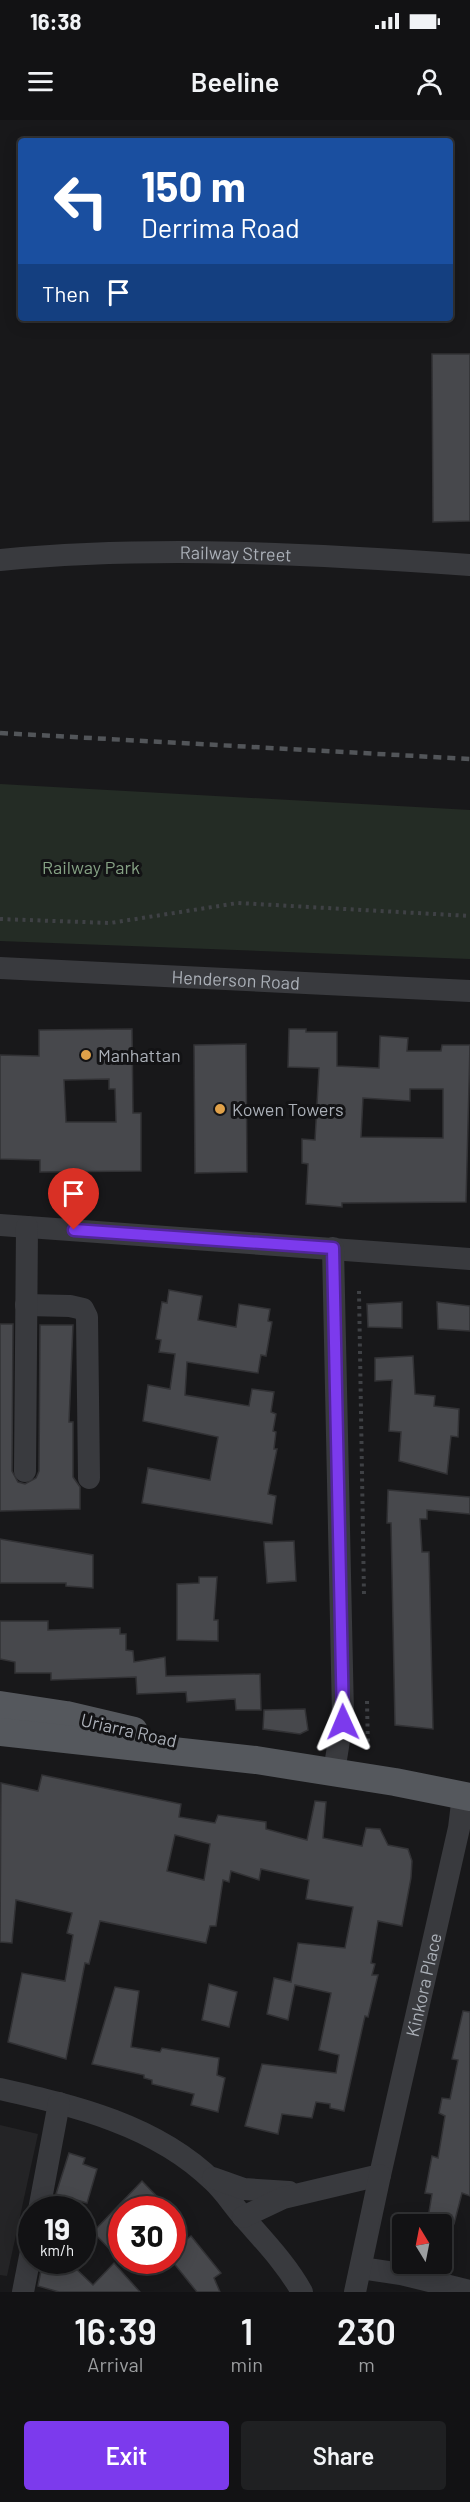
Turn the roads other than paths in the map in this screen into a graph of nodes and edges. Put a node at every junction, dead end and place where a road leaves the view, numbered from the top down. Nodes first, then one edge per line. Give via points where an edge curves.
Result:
1 (0, 560) edge
2 (470, 565) edge
3 (0, 968) edge
4 (470, 991) edge
5 (0, 1225) edge
6 (27, 1227) junction
7 (333, 1248) junction
8 (470, 1259) edge
9 (26, 1305) junction
10 (25, 1471) dead end
11 (89, 1478) dead end
12 (0, 1705) edge
13 (0, 1732) edge
14 (256, 1760) junction
15 (334, 1772) junction
16 (467, 1796) edge
17 (0, 2089) edge
18 (59, 2103) junction
19 (380, 2175) junction
20 (207, 2176) junction
21 (311, 2190) junction
22 (42, 2196) edge
23 (243, 2217) junction
24 (361, 2268) junction
25 (27, 2274) edge
26 (470, 2291) edge
27 (23, 2292) edge
28 (302, 2292) edge
29 (355, 2292) edge

1 - 2 street, Railway Street via 159,551 316,555
3 - 4 street, Henderson Road
5 - 6 street
6 - 7 street
6 - 9 street
7 - 8 street
7 - 15 street via 343,1715
9 - 10 street
9 - 11 street via 70,1306 83,1309 87,1317
12 - 14 main road, Uriarra Road via 75,1717
13 - 14 main road, Uriarra Road
14 - 15 main road, Uriarra Road
15 - 16 main road, Uriarra Road
16 - 19 street, Kinkora Place
17 - 18 street
18 - 20 street via 157,2140
18 - 22 street
19 - 21 street
19 - 24 street, Kinkora Place
20 - 21 street via 258,2191
20 - 23 street
21 - 23 street
23 - 28 street
24 - 26 street
24 - 29 street, Kinkora Place
25 - 27 street

